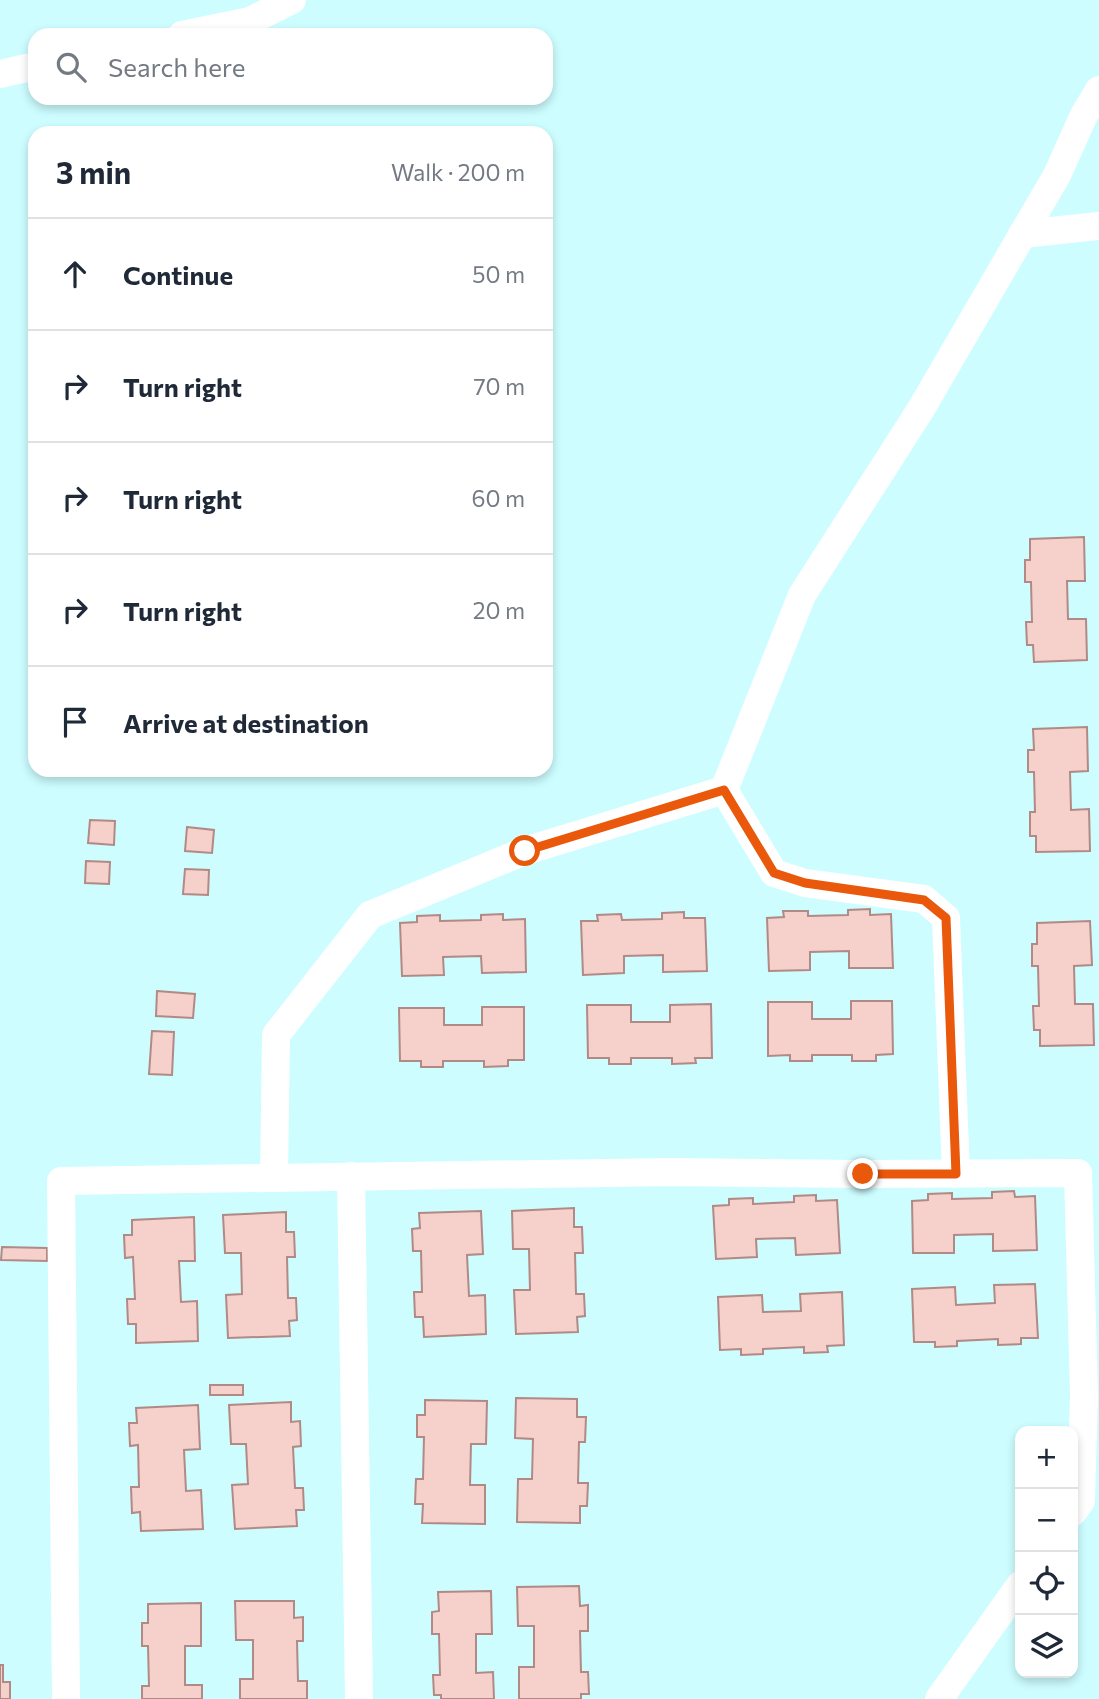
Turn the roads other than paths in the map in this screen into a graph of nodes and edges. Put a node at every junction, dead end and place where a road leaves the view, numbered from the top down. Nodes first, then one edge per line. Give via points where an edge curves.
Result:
1 (292, 0) edge
2 (216, 28) edge
3 (28, 68) edge
4 (0, 74) edge
5 (1099, 90) edge
6 (1099, 226) edge
7 (1022, 234) junction
8 (724, 790) junction
9 (956, 1174) junction
10 (351, 1176) junction
11 (274, 1178) junction
12 (1078, 1505) edge
13 (1015, 1592) edge
14 (66, 1699) edge
15 (359, 1699) edge
16 (939, 1699) edge

1 - 2 street via 250,21
3 - 4 street
5 - 7 street
6 - 7 street
7 - 8 street via 921,409 802,595
8 - 9 street via 774,873 805,883 924,900 946,918
8 - 11 street via 525,851 370,915 276,1035
9 - 10 street
9 - 12 street via 1078,1173 1084,1394
10 - 11 street
10 - 15 street
11 - 14 street via 61,1181
13 - 16 street

